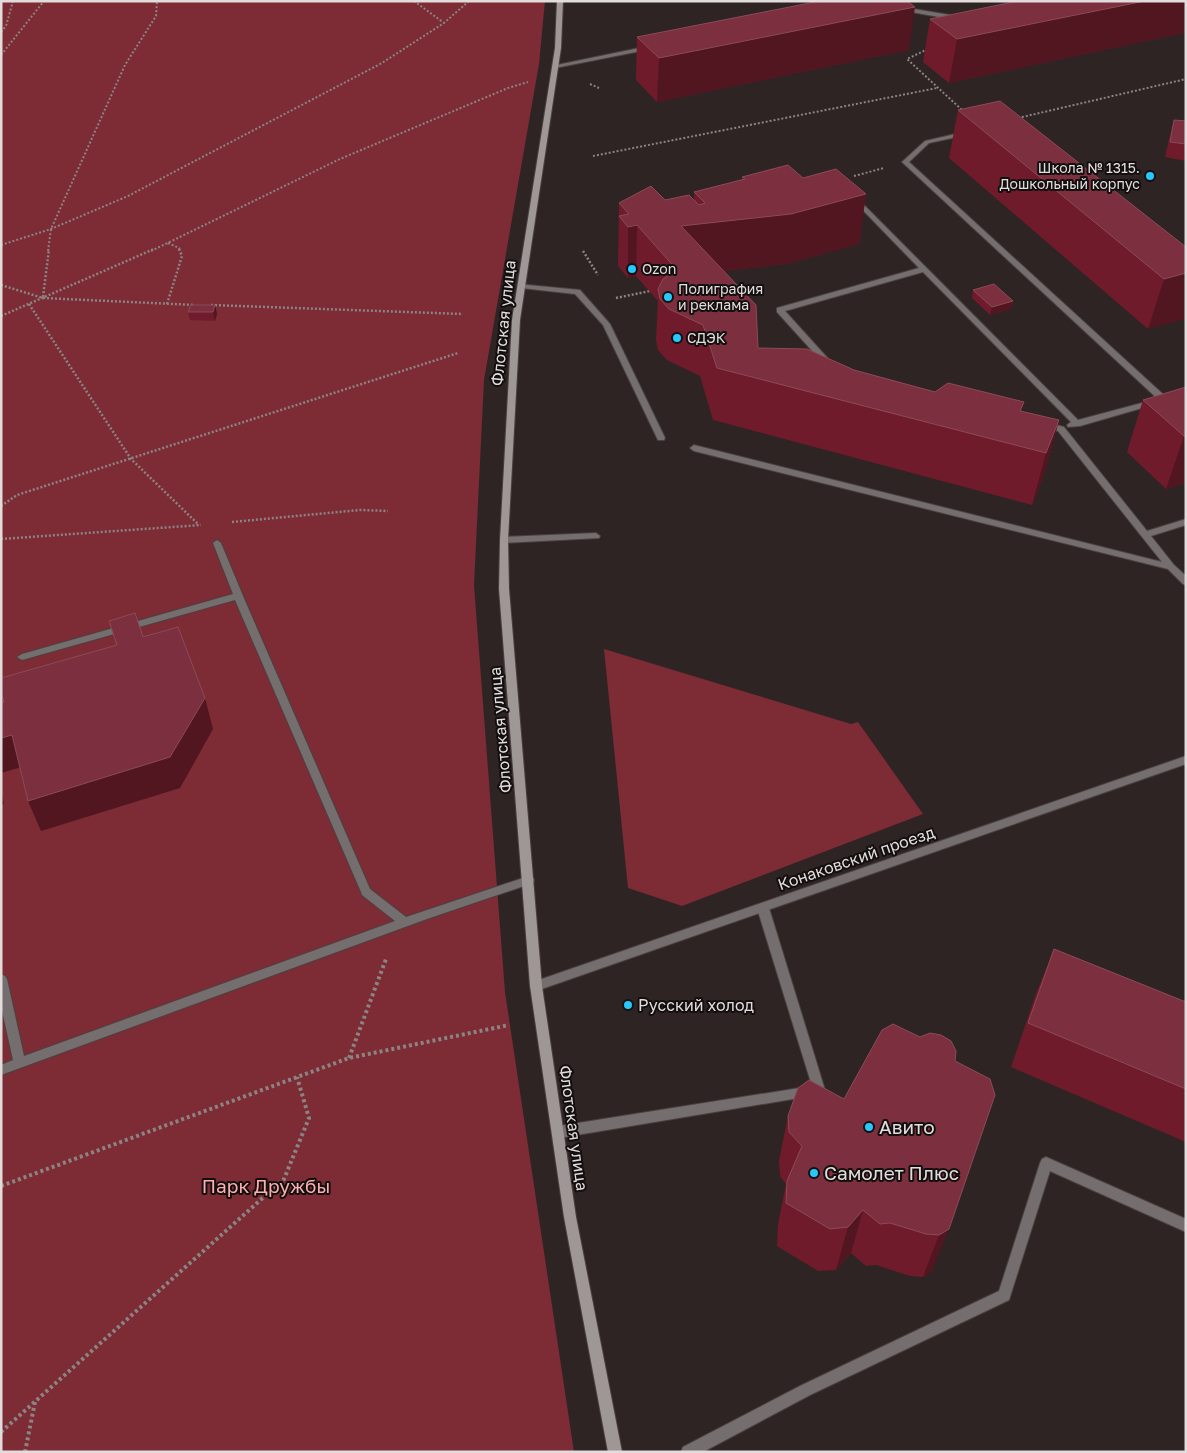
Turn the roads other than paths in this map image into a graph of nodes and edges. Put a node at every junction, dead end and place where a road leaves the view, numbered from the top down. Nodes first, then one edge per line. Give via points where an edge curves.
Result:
1 (560, 1) edge
2 (892, 8) edge
3 (966, 20) edge
4 (661, 46) edge
5 (554, 66) junction
6 (984, 130) edge
7 (836, 180) edge
8 (924, 269) junction
9 (521, 286) junction
10 (834, 371) edge
11 (1032, 422) edge
12 (1077, 424) junction
13 (1061, 428) junction
14 (662, 438) dead end
15 (694, 448) dead end
16 (1186, 522) edge
17 (1145, 535) junction
18 (596, 536) dead end
19 (504, 540) junction
20 (217, 543) road end
21 (1171, 567) junction
22 (1186, 582) edge
23 (238, 596) junction
24 (22, 657) dead end
25 (1186, 760) edge
26 (529, 880) junction
27 (763, 908) junction
28 (405, 922) junction
29 (1, 979) edge
30 (536, 986) junction
31 (20, 1063) junction
32 (1, 1070) edge
33 (558, 1132) junction
34 (1186, 1226) edge
35 (614, 1452) edge
36 (688, 1452) edge

1 - 5 street, Флотская улица
2 - 3 street
4 - 5 street
5 - 9 street, Флотская улица
6 - 12 street via 927,142 905,162 1167,398
7 - 8 street
8 - 10 street via 780,310
8 - 12 street
9 - 14 street via 577,292 606,324
9 - 19 street, Флотская улица via 516,320
11 - 13 street
12 - 13 street
13 - 17 street
15 - 21 street
16 - 17 street
17 - 21 street
18 - 19 street
19 - 26 street, Флотская улица via 504,589
20 - 23 street
21 - 22 street
23 - 24 street
23 - 28 street via 366,892
25 - 27 street, Конаковский проезд
26 - 28 street
26 - 30 street, Флотская улица
27 - 30 street, Конаковский проезд
27 - 33 street via 819,1090
28 - 31 street
29 - 31 street
30 - 33 street, Флотская улица
31 - 32 street
33 - 35 street, Флотская улица via 570,1217
34 - 36 street via 1046,1163 1004,1295 732,1427

